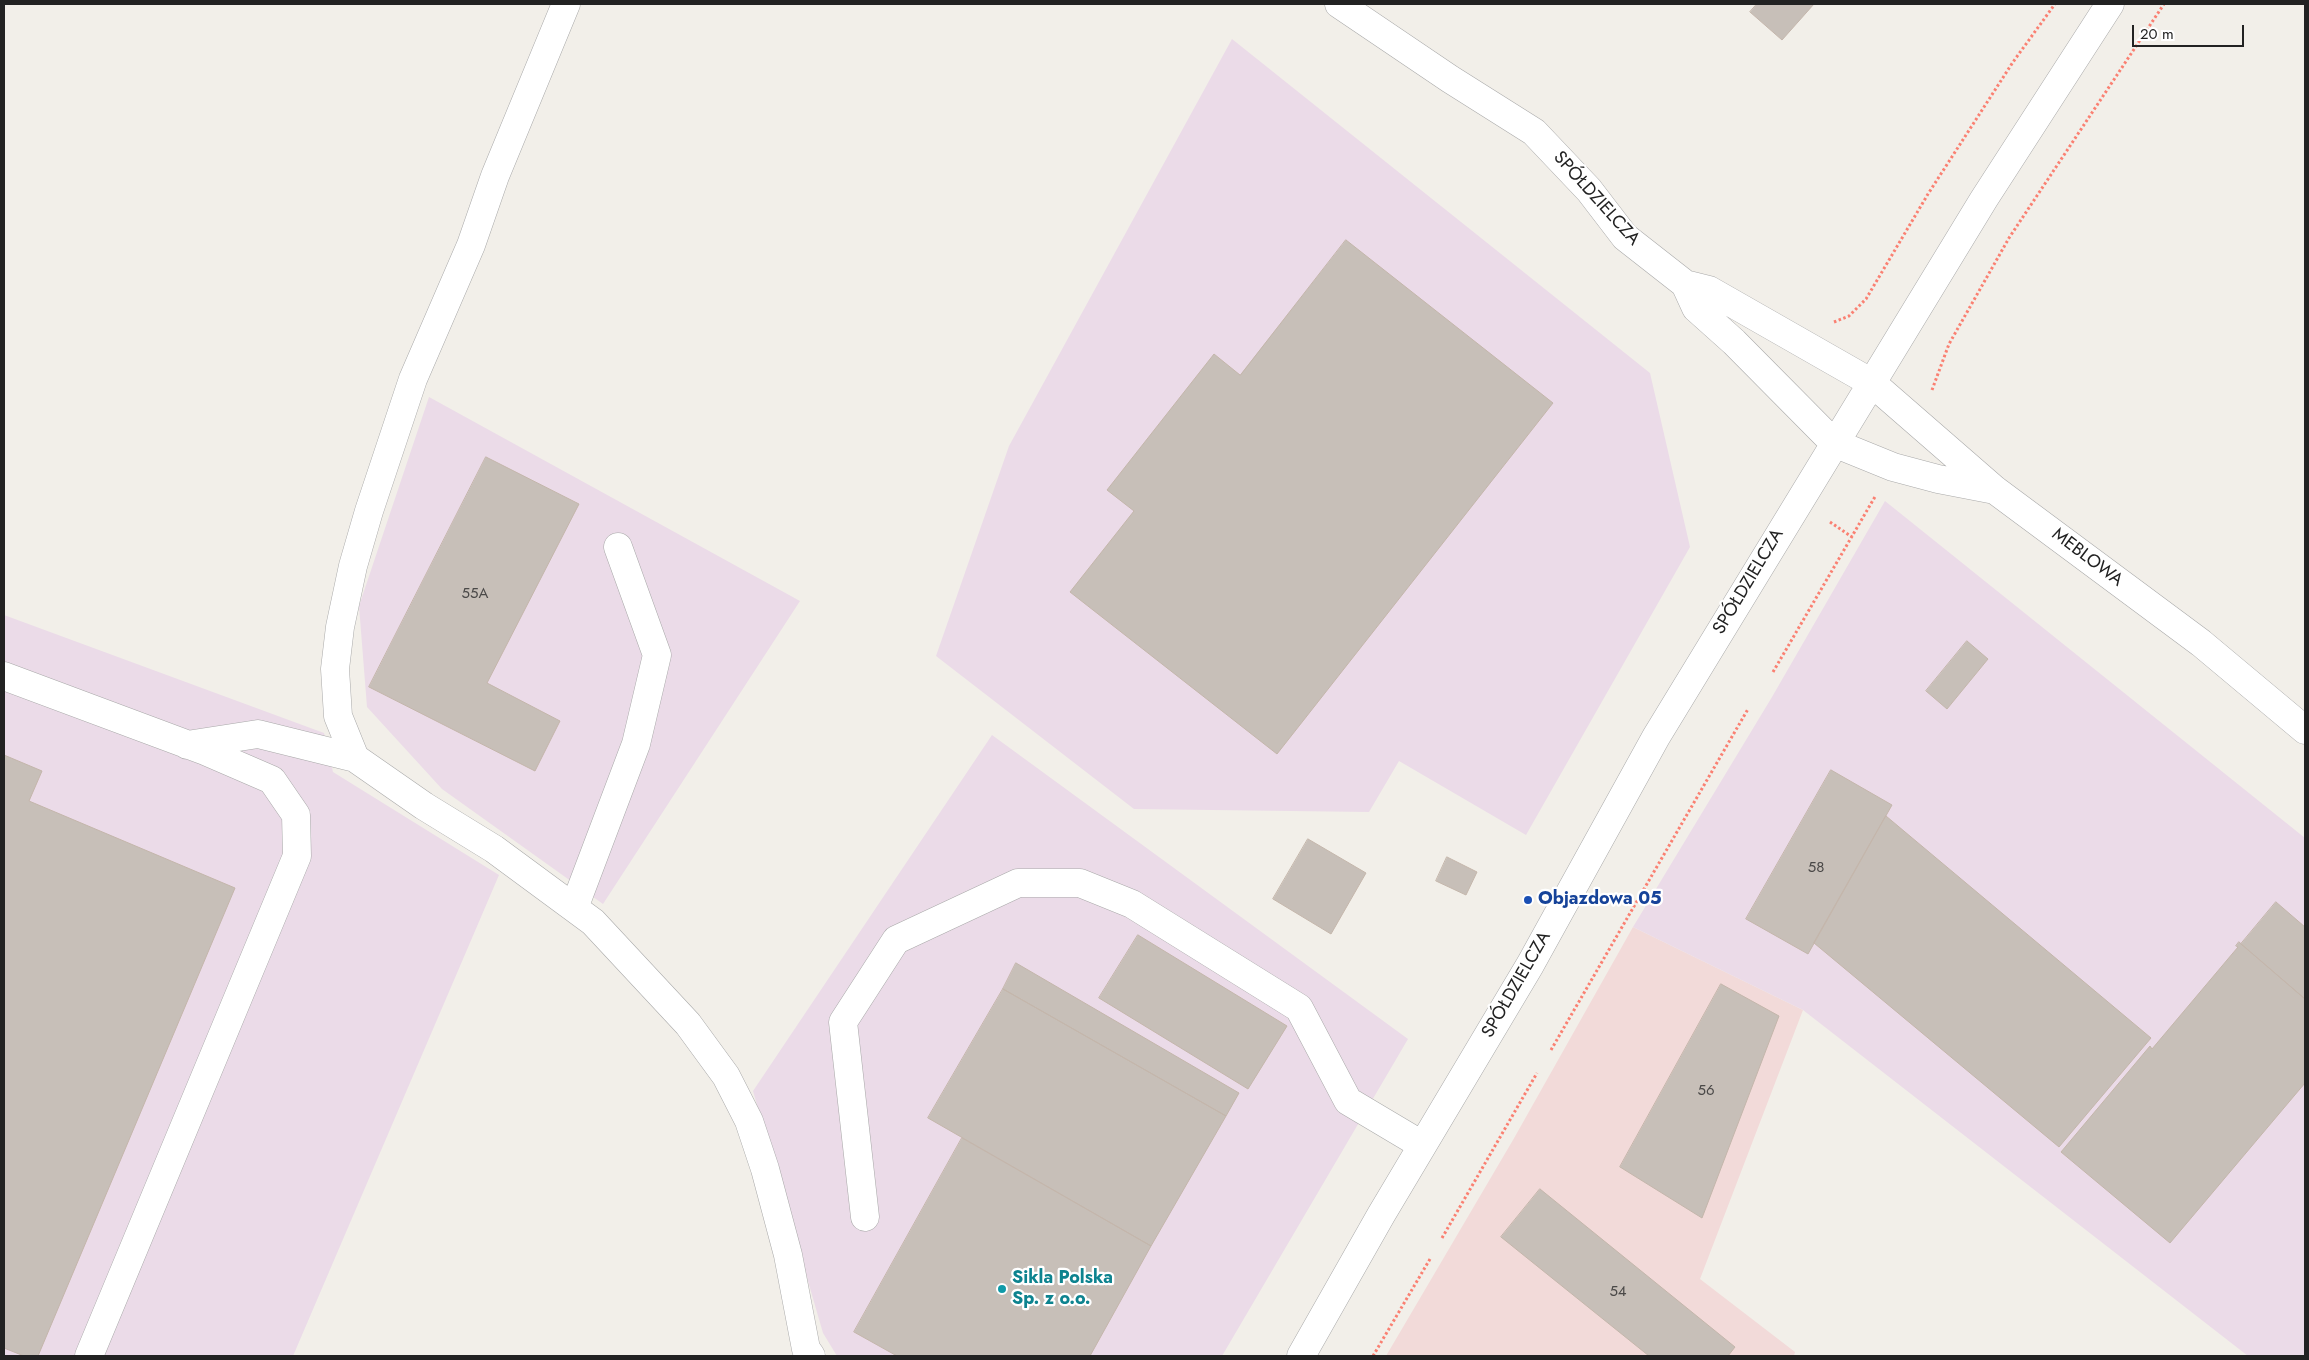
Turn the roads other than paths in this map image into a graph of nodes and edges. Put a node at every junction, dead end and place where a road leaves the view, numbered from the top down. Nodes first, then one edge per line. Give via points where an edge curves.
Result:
1 (566, 4) edge
2 (1339, 4) edge
3 (2110, 4) edge
4 (1685, 284) junction
5 (1872, 383) junction
6 (1834, 444) junction
7 (1995, 490) junction
8 (618, 547) dead end
9 (4, 676) edge
10 (2305, 730) edge
11 (186, 745) junction
12 (355, 758) junction
13 (574, 908) junction
14 (1422, 1145) junction
15 (865, 1217) dead end
16 (90, 1356) edge
17 (811, 1356) edge
18 (1301, 1356) edge

1 - 12 street via 495,176 471,245 413,378 353,566 335,669 338,716
2 - 4 street, SPÓŁDZIELCZA via 1534,132 1589,190 1625,237
3 - 5 street via 1984,199
4 - 5 street, SPÓŁDZIELCZA via 1709,290
4 - 6 street via 1696,308
5 - 6 street, SPÓŁDZIELCZA
5 - 7 street, MEBLOWA
6 - 7 street via 1893,467
6 - 14 street, SPÓŁDZIELCZA via 1656,736 1530,965
7 - 10 street, MEBLOWA via 2201,643
8 - 13 street via 656,655 636,744
9 - 11 street
11 - 12 street via 258,734
11 - 16 street via 272,780 296,815 297,856
12 - 13 street via 494,849
13 - 17 street via 593,922 636,966 688,1024 726,1076 749,1121 764,1169 788,1255 806,1349
14 - 15 street via 1348,1101 1299,1008 1132,904 1080,883 1018,883 896,940 843,1022
14 - 18 street, SPÓŁDZIELCZA

